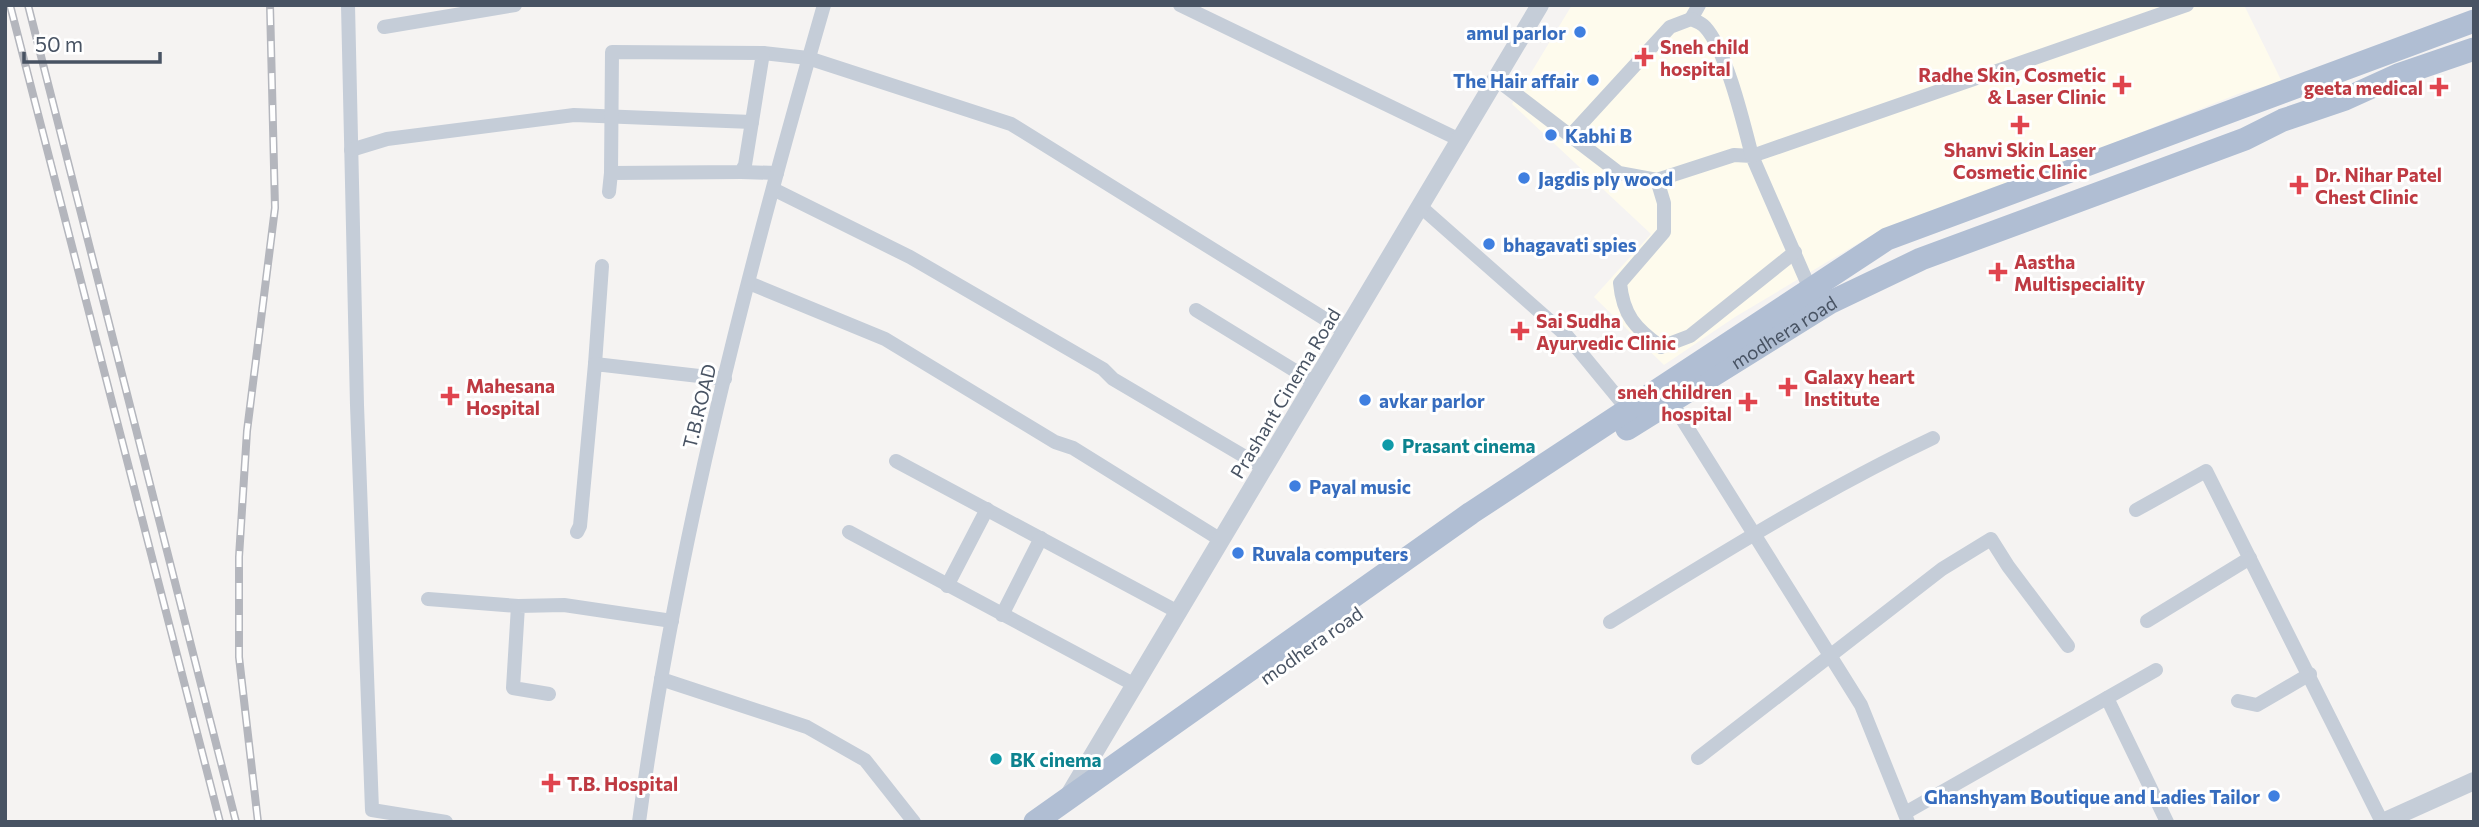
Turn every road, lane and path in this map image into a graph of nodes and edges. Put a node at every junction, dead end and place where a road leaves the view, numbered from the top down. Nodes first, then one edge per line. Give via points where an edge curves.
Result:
1 (348, 5) edge
2 (515, 5) edge
3 (824, 5) edge
4 (1180, 5) edge
5 (1540, 5) edge
6 (1699, 5) edge
7 (2187, 5) edge
8 (1691, 19) junction
9 (2474, 21) edge
10 (384, 27) dead end
11 (2474, 49) edge
12 (763, 53) junction
13 (2390, 53) junction
14 (808, 58) junction
15 (2398, 75) junction
16 (1496, 79) junction
17 (613, 116) junction
18 (752, 122) junction
19 (1571, 135) junction
20 (1460, 141) junction
21 (351, 150) junction
22 (1752, 156) junction
23 (741, 172) junction
24 (611, 173) junction
25 (777, 173) junction
26 (1657, 180) junction
27 (773, 189) junction
28 (608, 192) dead end
29 (1421, 207) junction
30 (1795, 252) junction
31 (602, 266) dead end
32 (749, 283) junction
33 (1810, 289) junction
34 (1196, 310) dead end
35 (1346, 332) junction
36 (595, 364) junction
37 (725, 379) junction
38 (1315, 383) junction
39 (1667, 394) junction
40 (1628, 410) junction
41 (1933, 438) dead end
42 (896, 461) dead end
43 (1264, 468) junction
44 (988, 509) junction
45 (2136, 510) dead end
46 (577, 532) dead end
47 (849, 532) dead end
48 (1755, 534) junction
49 (1041, 538) junction
50 (1222, 540) junction
51 (2250, 558) junction
52 (947, 586) junction
53 (428, 599) dead end
54 (518, 606) junction
55 (1178, 611) junction
56 (1002, 615) junction
57 (673, 621) junction
58 (2147, 621) dead end
59 (1610, 622) dead end
60 (2067, 646) dead end
61 (1830, 655) junction
62 (2156, 670) dead end
63 (2310, 674) junction
64 (661, 679) junction
65 (1135, 685) junction
66 (549, 694) dead end
67 (2107, 698) junction
68 (2238, 701) dead end
69 (1698, 758) dead end
70 (2474, 781) edge
71 (1063, 811) edge
72 (372, 816) edge
73 (1907, 817) edge
74 (446, 822) edge
75 (639, 822) edge
76 (914, 822) edge
77 (1035, 822) edge
78 (2167, 822) edge
79 (2382, 822) edge

1 - 21 street
2 - 10 street
3 - 14 street, T.B.ROAD
4 - 20 street
5 - 16 street, Prashant Cinema Road
6 - 8 street
7 - 22 street
8 - 19 street via 1670,27
8 - 22 street via 1704,25 1713,39 1734,89
9 - 13 main road
11 - 15 main road, modhera road
12 - 14 street
12 - 17 street via 612,52
12 - 18 street
13 - 15 main road
13 - 33 main road via 1887,239
14 - 25 street, T.B.ROAD
14 - 35 street via 1011,124
15 - 39 main road, modhera road via 2245,139 1922,259 1832,302
16 - 19 street
16 - 20 street, Prashant Cinema Road
17 - 18 street
17 - 21 street via 573,116 414,135
17 - 24 street
18 - 23 street
19 - 26 street via 1619,173
20 - 29 street, Prashant Cinema Road
21 - 72 street
22 - 26 street via 1734,155
22 - 30 street
23 - 24 street
23 - 25 street
24 - 28 street
25 - 27 street, T.B.ROAD
26 - 30 street via 1664,203 1664,232 1620,283 1622,304 1639,331 1661,346 1690,336
27 - 32 street, T.B.ROAD
27 - 43 street via 911,257
29 - 35 street, Prashant Cinema Road
29 - 40 street via 1567,335
30 - 33 street
31 - 36 street
32 - 37 street, T.B.ROAD
32 - 50 street via 885,339
33 - 39 main road
34 - 38 street
35 - 38 street, Prashant Cinema Road
36 - 37 street
36 - 46 street
37 - 57 street, T.B.ROAD
38 - 43 street, Prashant Cinema Road
39 - 40 main road
39 - 48 street
39 - 71 main road, modhera road
40 - 71 main road via 1471,513
41 - 48 street via 1881,462
42 - 44 street
43 - 50 street, Prashant Cinema Road
44 - 49 street
44 - 52 street
45 - 51 street via 2206,471
47 - 52 street
48 - 59 street
48 - 61 street
49 - 55 street
49 - 56 street
50 - 55 street, Prashant Cinema Road
51 - 58 street
51 - 63 street
52 - 56 street
53 - 54 street
54 - 57 street via 564,605
54 - 66 street via 513,688
55 - 65 street, Prashant Cinema Road
56 - 65 street
57 - 64 street, T.B.ROAD
60 - 61 street via 1991,539 1942,569
61 - 69 street
61 - 73 street via 1861,705
62 - 67 street
63 - 68 street via 2257,705
63 - 79 street
64 - 75 street, T.B.ROAD
64 - 76 street via 807,727 865,760
65 - 71 street, Prashant Cinema Road
67 - 73 street
67 - 78 street
70 - 79 street
71 - 77 main road
72 - 74 street

